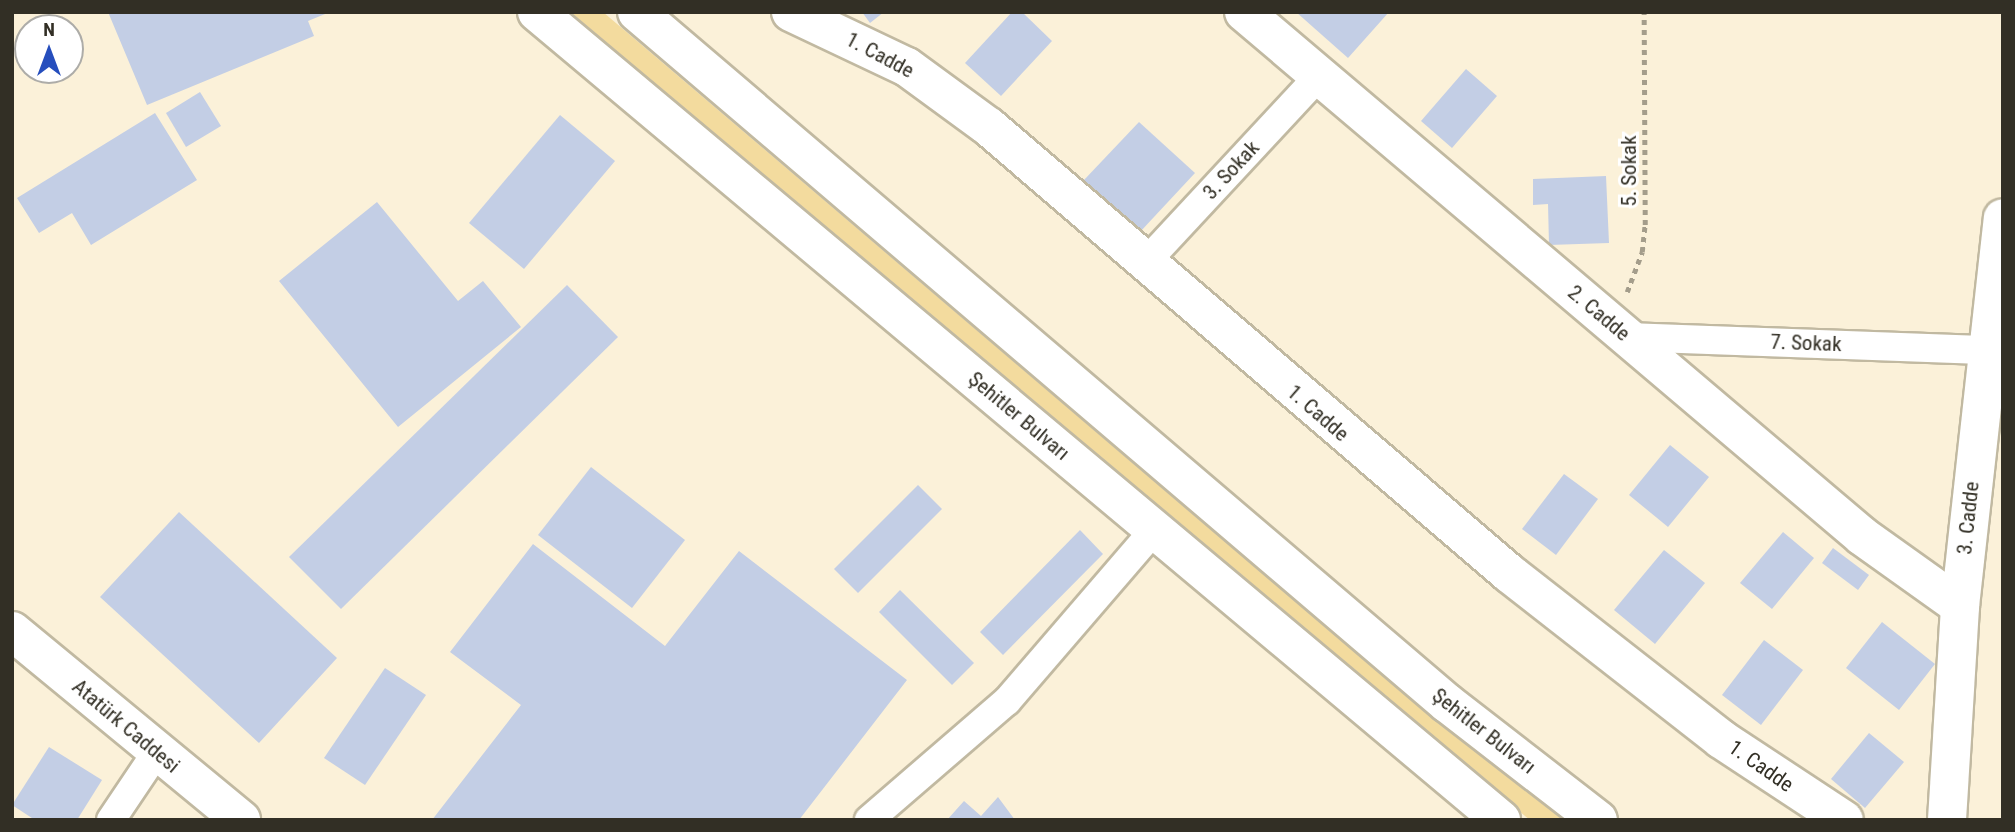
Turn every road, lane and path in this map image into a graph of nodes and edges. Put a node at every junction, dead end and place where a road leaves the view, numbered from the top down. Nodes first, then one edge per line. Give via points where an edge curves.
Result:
1 (537, 12) edge
2 (637, 12) edge
3 (791, 12) edge
4 (1244, 12) edge
5 (1644, 12) edge
6 (1318, 77) junction
7 (2003, 218) edge
8 (1145, 263) junction
9 (1617, 329) junction
10 (1994, 350) edge
11 (1154, 530) junction
12 (1960, 606) junction
13 (12, 631) edge
14 (156, 752) junction
15 (111, 820) edge
16 (241, 820) edge
17 (869, 820) edge
18 (1501, 820) edge
19 (1598, 820) edge
20 (1844, 820) edge
21 (1947, 820) edge

1 - 11 street, Şehitler Bulvarı
2 - 19 street, Şehitler Bulvarı via 1436,694
3 - 8 street, 1. Cadde via 879,52 944,92
4 - 6 street, 2. Cadde
5 - 9 path, 5. Sokak via 1642,253
6 - 8 street, 3. Sokak
6 - 9 street, 2. Cadde
7 - 10 street, 3. Cadde
8 - 20 street, 1. Cadde via 1510,574 1721,739
9 - 10 street, 7. Sokak
9 - 12 street, 2. Cadde via 1862,537
10 - 12 street, 3. Cadde
11 - 17 street via 1007,701
11 - 18 street, Şehitler Bulvarı
12 - 21 street, 3. Cadde
13 - 14 street, Atatürk Caddesi
14 - 15 street
14 - 16 street, Atatürk Caddesi

